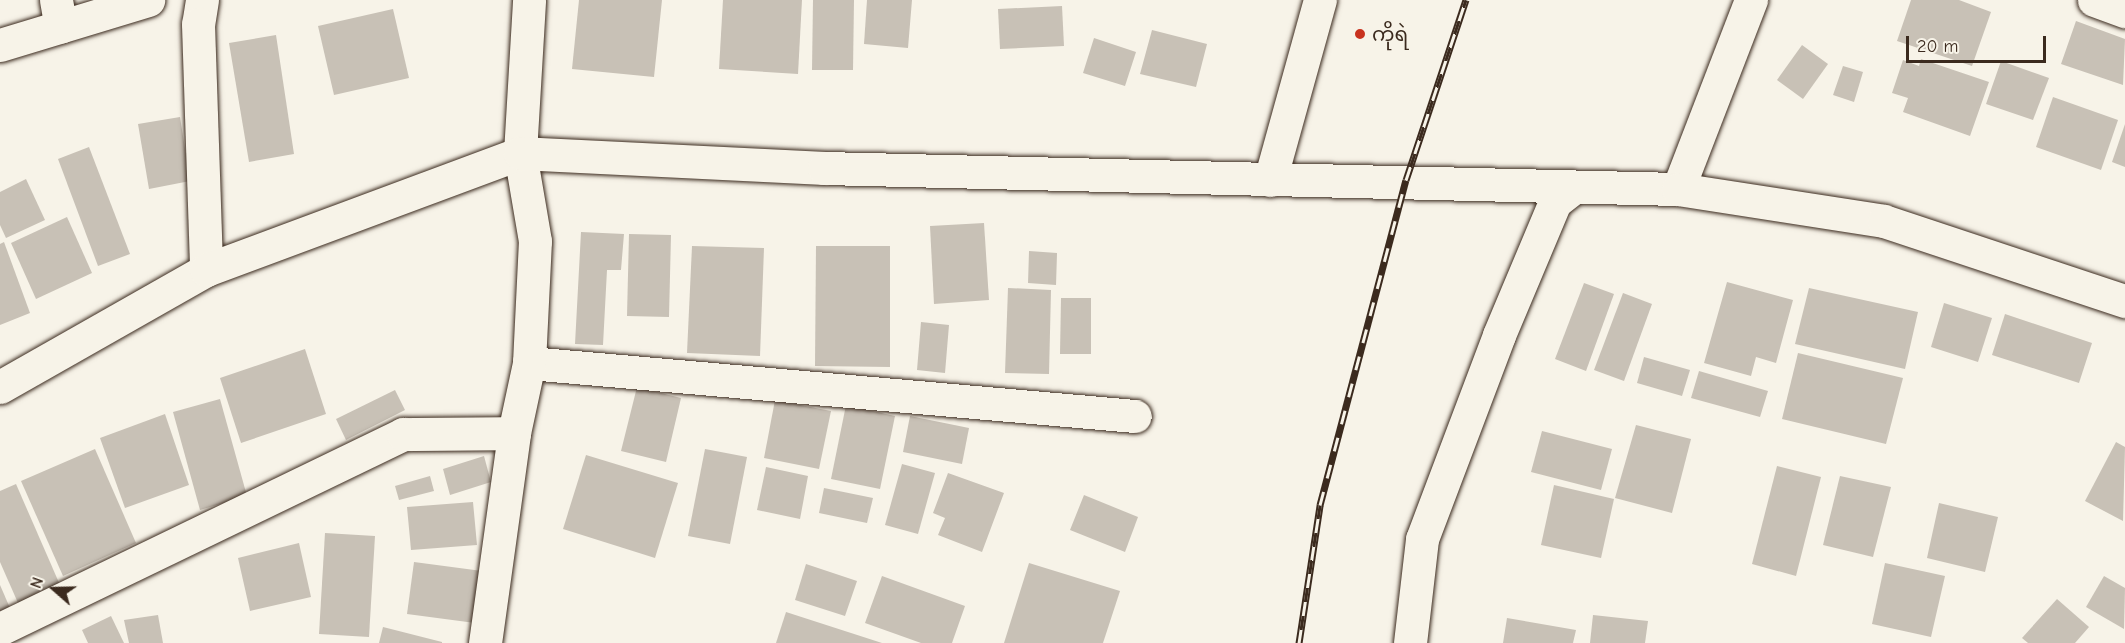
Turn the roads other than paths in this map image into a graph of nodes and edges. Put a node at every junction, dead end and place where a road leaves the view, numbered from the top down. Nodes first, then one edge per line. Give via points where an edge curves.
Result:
1 (148, 0) edge
2 (202, 0) edge
3 (529, 0) edge
4 (1320, 0) edge
5 (1751, 0) edge
6 (2094, 0) edge
7 (2125, 11) edge
8 (58, 13) edge
9 (0, 45) edge
10 (520, 153) junction
11 (1270, 180) junction
12 (1574, 187) junction
13 (1678, 189) junction
14 (206, 270) junction
15 (2125, 300) edge
16 (529, 363) junction
17 (0, 387) edge
18 (1135, 416) dead end
19 (514, 433) junction
20 (0, 629) edge
21 (485, 643) edge
22 (1410, 643) edge

1 - 8 street
2 - 14 street via 198,24
3 - 10 street
4 - 11 street
5 - 13 street
6 - 7 street
8 - 9 street
10 - 11 street via 824,168
10 - 14 street
10 - 16 street via 535,241
11 - 12 street
12 - 13 street
12 - 22 street via 1555,202 1499,335 1422,539
13 - 15 street via 1884,220
14 - 17 street
16 - 18 street
16 - 19 street
19 - 20 street via 403,434
19 - 21 street

